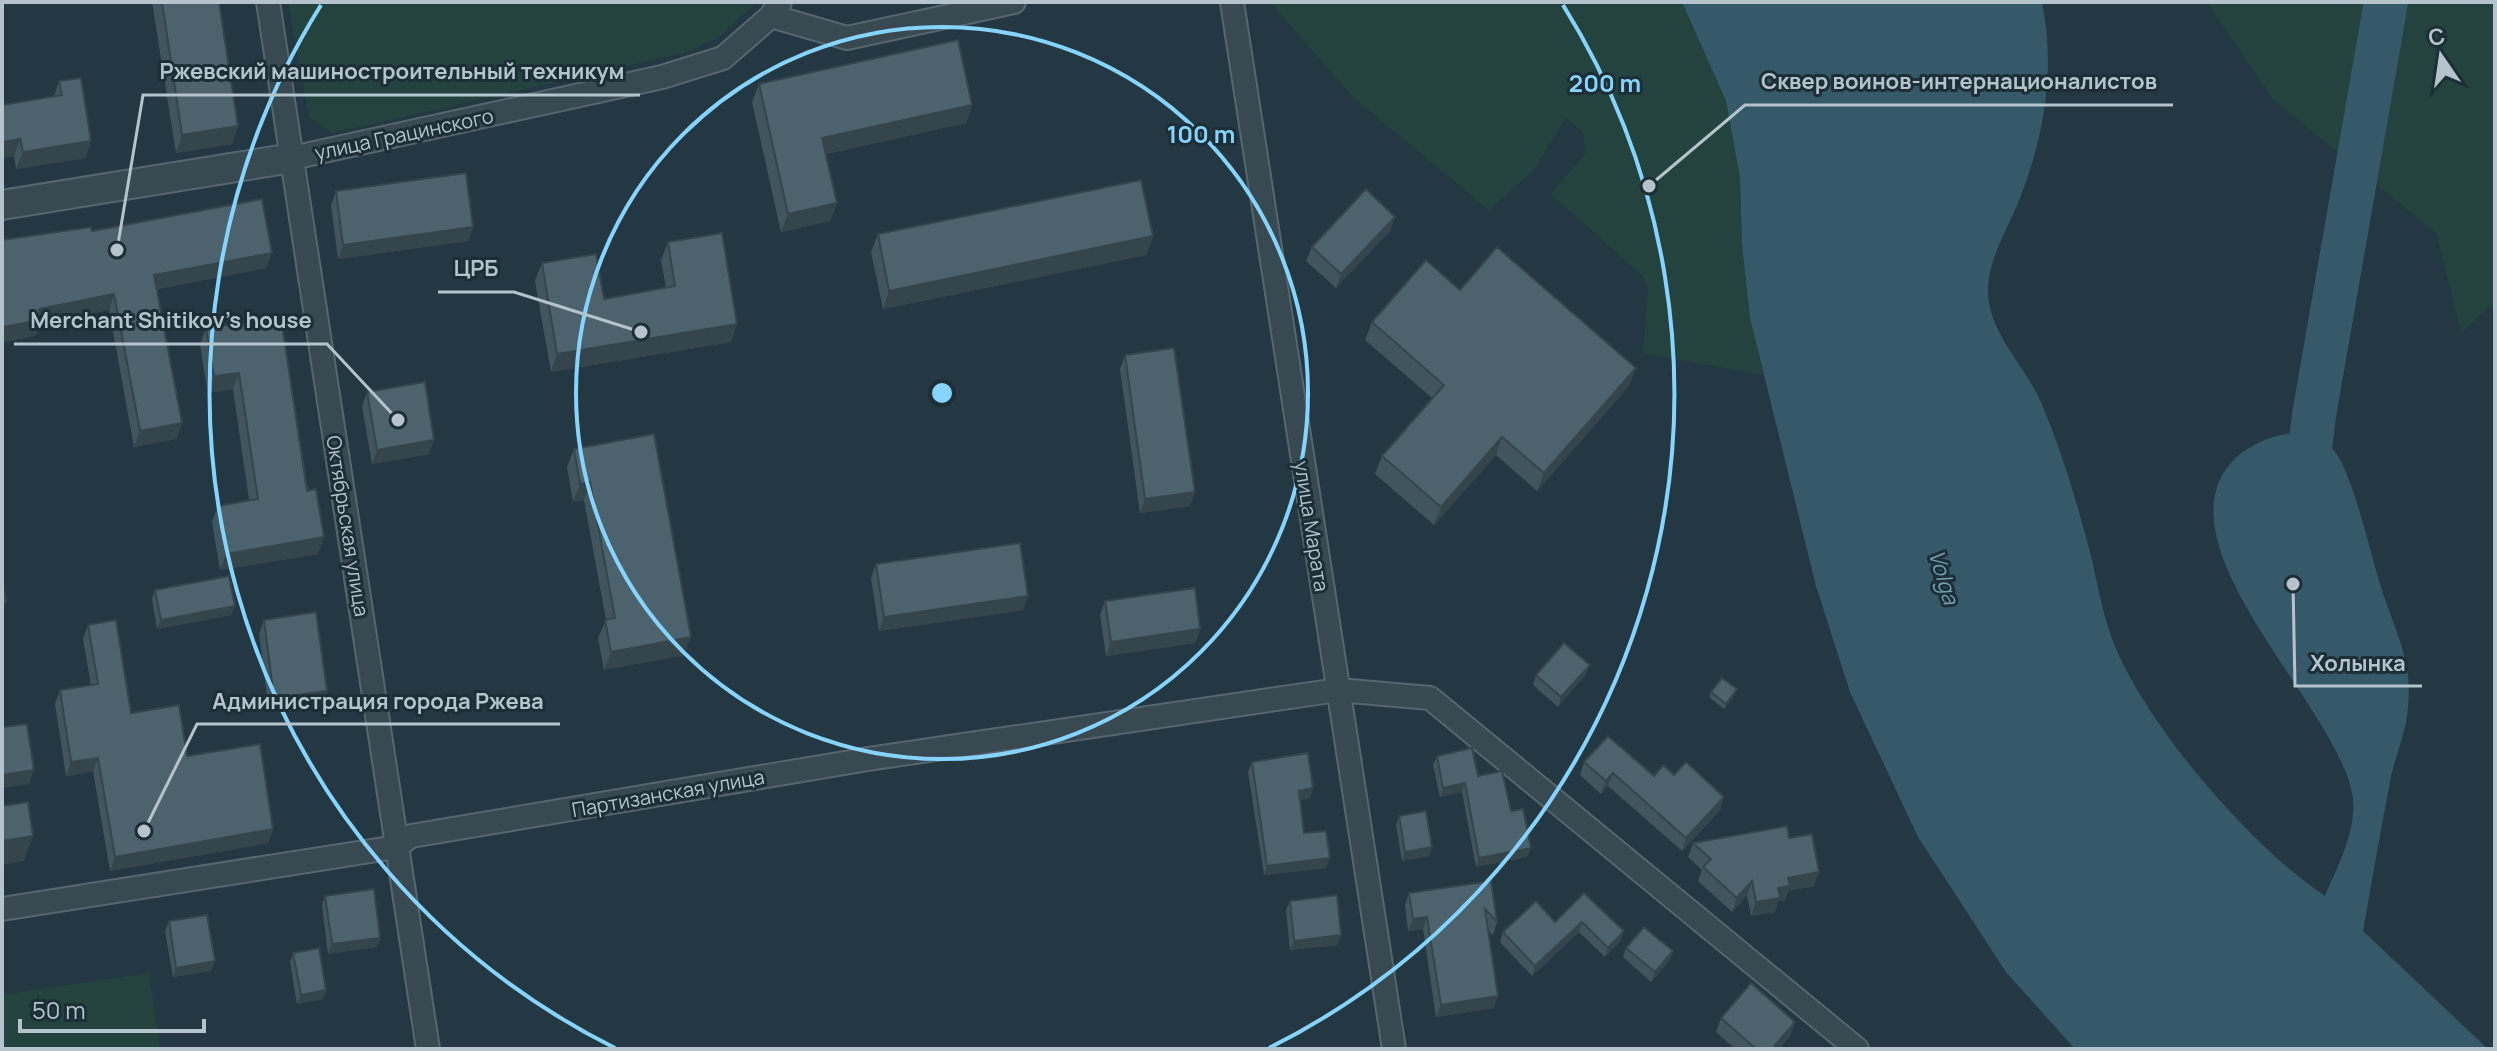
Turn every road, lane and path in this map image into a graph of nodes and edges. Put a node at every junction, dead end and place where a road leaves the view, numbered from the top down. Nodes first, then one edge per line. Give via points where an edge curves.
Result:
1 (268, 2) edge
2 (1014, 2) edge
3 (1232, 2) edge
4 (776, 9) edge
5 (292, 158) junction
6 (2, 205) edge
7 (1338, 690) junction
8 (396, 847) junction
9 (2, 909) edge
10 (428, 1049) edge
11 (1394, 1049) edge
12 (1857, 1049) edge

1 - 5 street, Октябрьская улица
2 - 4 street via 847,38
3 - 7 street, улица Марата
4 - 5 street, улица Грацинского via 723,58 662,77
5 - 6 street, улица Грацинского
5 - 8 street, Октябрьская улица
7 - 8 street, Партизанская улица via 868,759 411,836
7 - 11 street, улица Марата
7 - 12 street, Партизанская улица via 1430,698
8 - 9 street, Партизанская улица
8 - 10 street, Октябрьская улица

